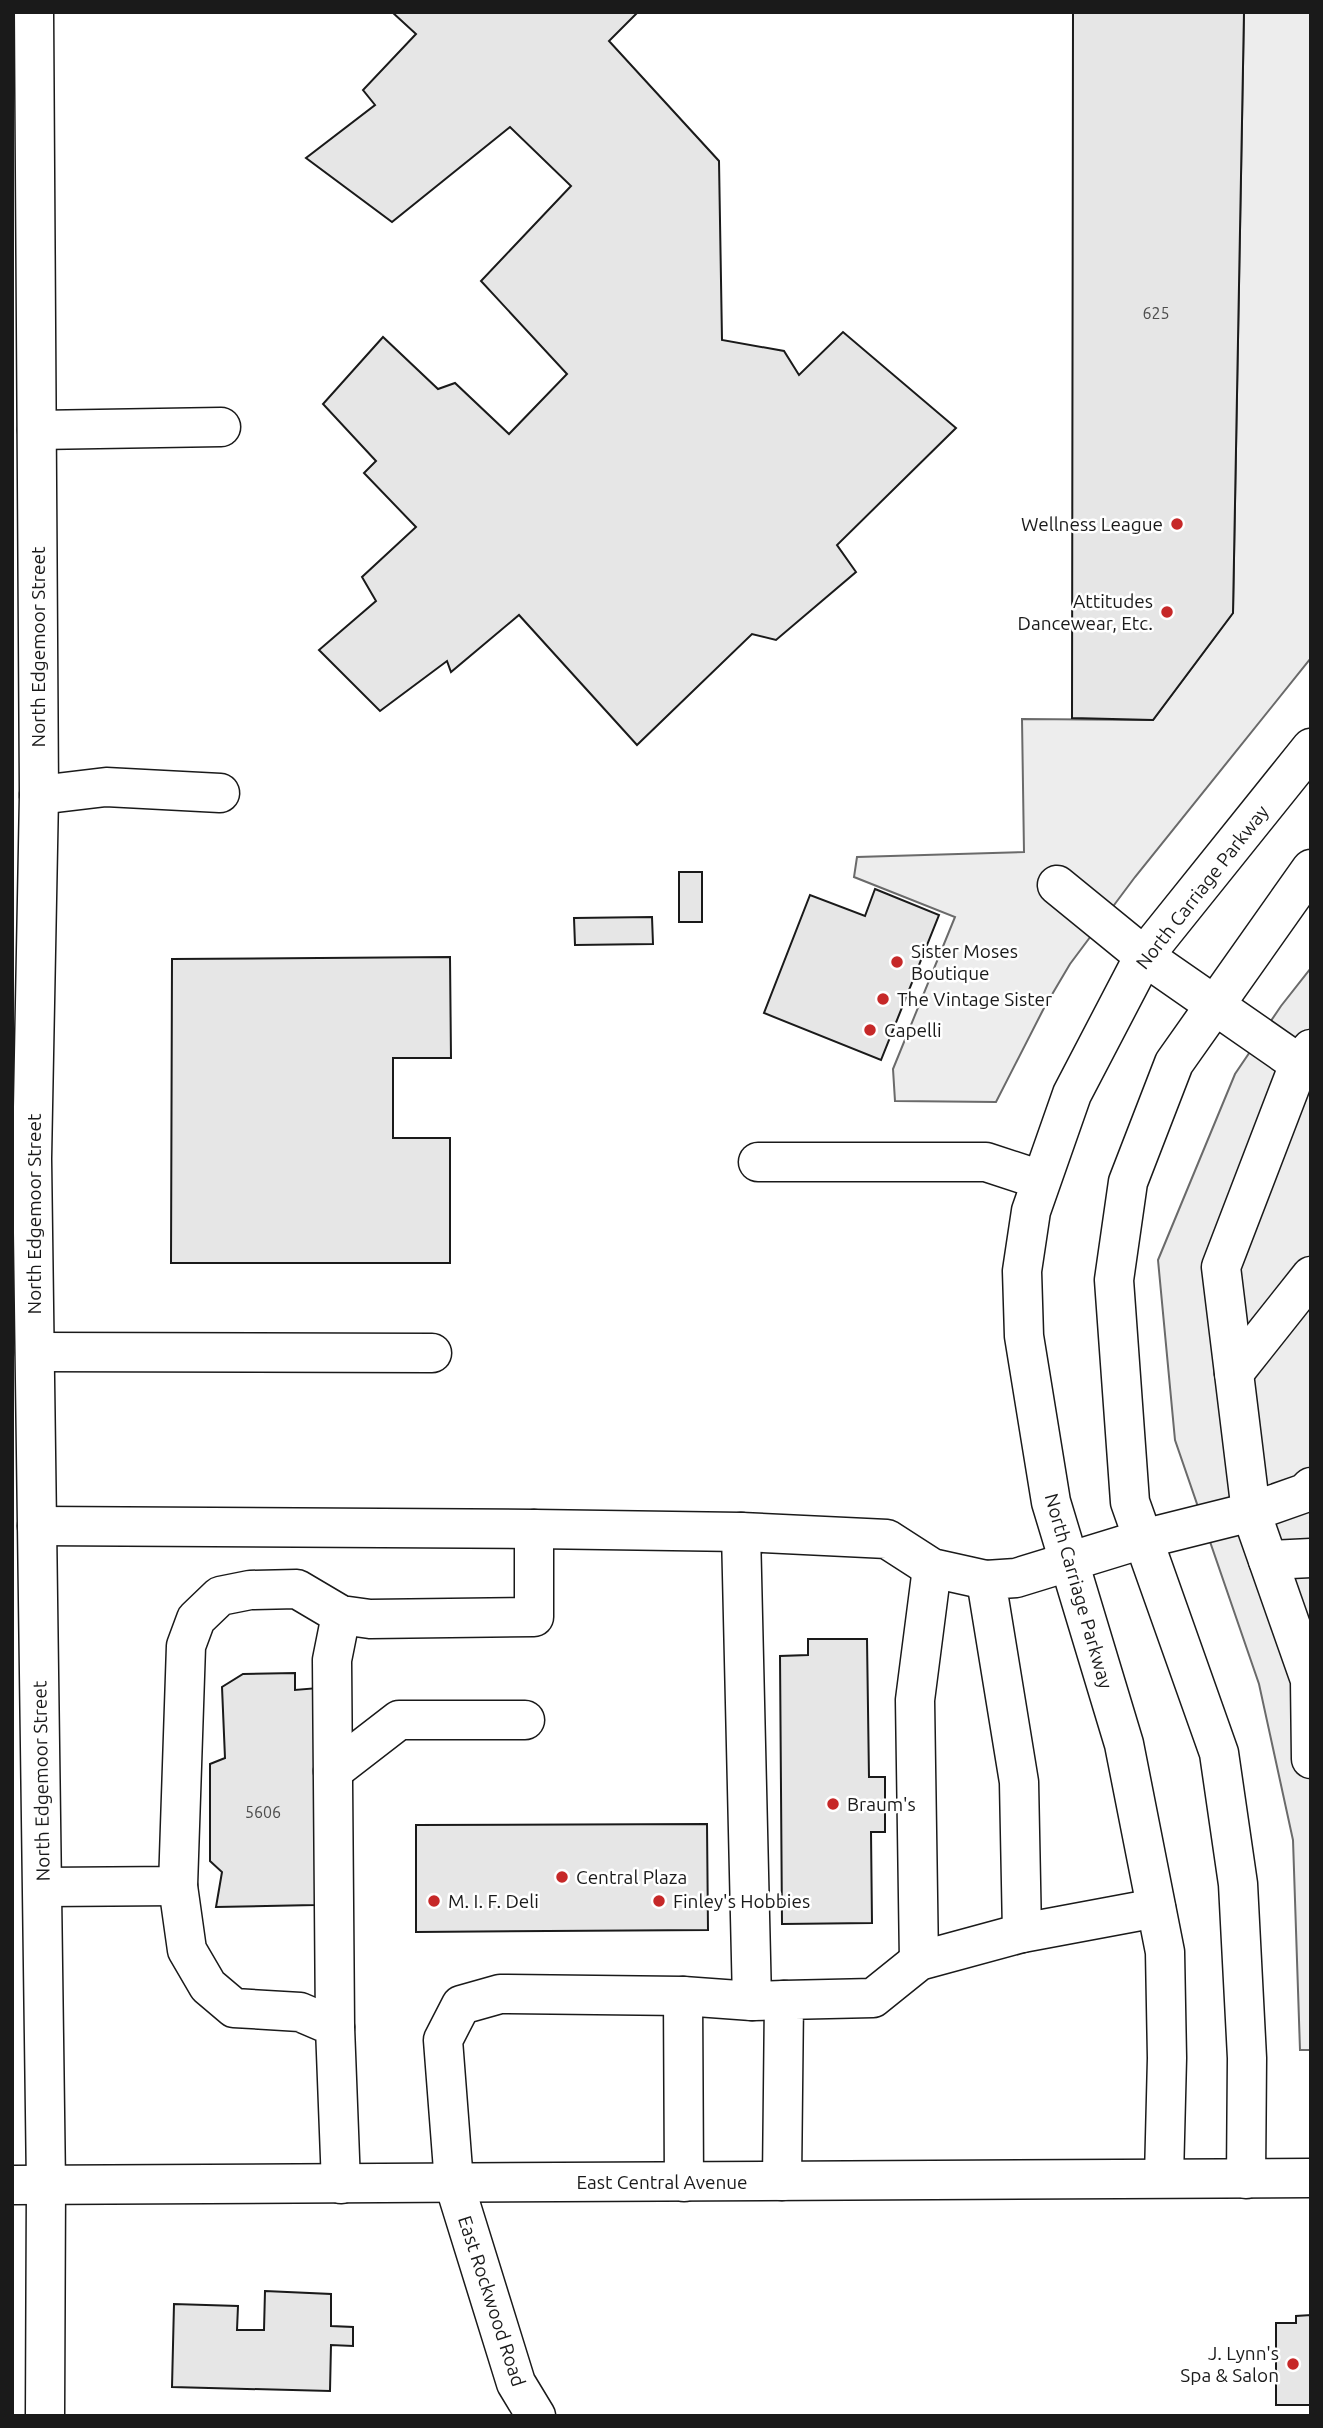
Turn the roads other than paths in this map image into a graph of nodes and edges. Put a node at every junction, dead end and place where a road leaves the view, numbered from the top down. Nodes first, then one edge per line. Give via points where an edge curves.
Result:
1 (34, 12) edge
2 (221, 427) dead end
3 (37, 430) junction
4 (1311, 748) edge
5 (220, 793) dead end
6 (38, 795) junction
7 (1311, 869) edge
8 (1057, 885) dead end
9 (1144, 956) junction
10 (1214, 1005) junction
11 (1307, 1062) edge
12 (758, 1162) dead end
13 (1041, 1180) junction
14 (1311, 1276) edge
15 (35, 1352) junction
16 (432, 1353) dead end
17 (1234, 1373) junction
18 (1311, 1487) edge
19 (1251, 1512) junction
20 (37, 1526) junction
21 (534, 1529) junction
22 (741, 1532) junction
23 (1143, 1539) junction
24 (1311, 1558) edge
25 (1268, 1560) junction
26 (1070, 1562) junction
27 (932, 1568) junction
28 (986, 1580) junction
29 (341, 1615) junction
30 (1310, 1680) edge
31 (26, 1708) edge
32 (525, 1720) dead end
33 (1311, 1759) edge
34 (333, 1771) junction
35 (178, 1886) junction
36 (43, 1887) junction
37 (1156, 1908) junction
38 (1022, 1933) junction
39 (28, 1954) edge
40 (919, 1961) junction
41 (683, 1996) junction
42 (768, 2001) junction
43 (335, 2027) junction
44 (1164, 2177) junction
45 (1311, 2178) edge
46 (1246, 2179) junction
47 (782, 2181) junction
48 (684, 2182) junction
49 (454, 2183) junction
50 (341, 2184) junction
51 (29, 2185) edge
52 (45, 2416) edge
53 (536, 2416) edge

1 - 3 street, North Edgemoor Street
2 - 3 street
3 - 6 street, North Edgemoor Street
4 - 9 street, North Carriage Parkway
5 - 6 street via 106,787
6 - 15 street, North Edgemoor Street via 32,1159
7 - 10 street
8 - 9 street
9 - 10 street
9 - 13 street, North Carriage Parkway via 1072,1094
10 - 11 street
10 - 23 street via 1174,1063 1128,1182 1114,1280 1130,1502
11 - 17 street via 1221,1267
12 - 13 street via 986,1162
13 - 26 street, North Carriage Parkway via 1031,1211 1023,1271 1024,1336 1051,1502
14 - 17 street
15 - 16 street
15 - 20 street, North Edgemoor Street
17 - 19 street
18 - 19 street via 1306,1493
19 - 23 street
19 - 25 street
20 - 21 street
20 - 31 street, North Edgemoor Street
21 - 22 street
21 - 29 street via 534,1617 370,1619
22 - 27 street via 887,1539
22 - 42 street
23 - 26 street
23 - 46 street via 1219,1753 1239,1898 1247,2058
24 - 25 street
25 - 30 street
26 - 28 street via 1016,1578
26 - 37 street, North Carriage Parkway via 1124,1744
27 - 28 street
27 - 40 street via 915,1700
28 - 38 street via 1019,1782
29 - 34 street via 332,1660
29 - 35 street via 297,1589 250,1590 220,1596 197,1619 186,1646
30 - 33 street
31 - 36 street, North Edgemoor Street
32 - 34 street via 399,1720
34 - 43 street
35 - 36 street
35 - 43 street via 187,1950 208,1986 234,2008 300,2012
36 - 39 street, North Edgemoor Street
37 - 38 street
37 - 44 street, North Carriage Parkway via 1165,1952
38 - 40 street
39 - 51 street, North Edgemoor Street
40 - 42 street, East Rockwood Road via 873,1998
41 - 42 street, East Rockwood Road
41 - 48 street
41 - 49 street, East Rockwood Road via 500,1994 461,2006 443,2040
42 - 47 street
43 - 50 street
44 - 46 street, East Central Avenue
44 - 47 street, East Central Avenue
45 - 46 street, East Central Avenue
47 - 48 street, East Central Avenue
48 - 49 street, East Central Avenue
49 - 50 street, East Central Avenue
49 - 53 street, East Rockwood Road via 516,2383
50 - 51 street, East Central Avenue
51 - 52 street, North Edgemoor Street

